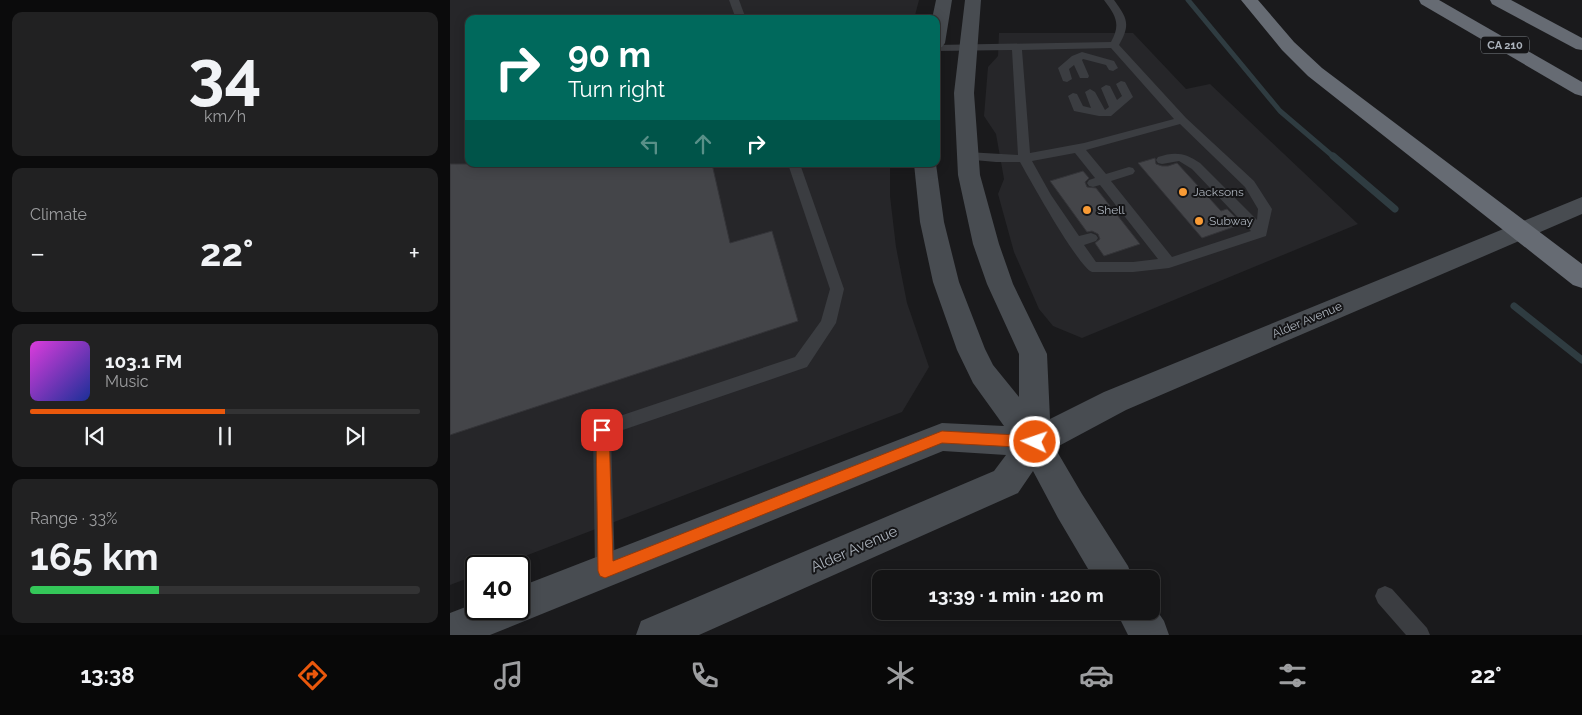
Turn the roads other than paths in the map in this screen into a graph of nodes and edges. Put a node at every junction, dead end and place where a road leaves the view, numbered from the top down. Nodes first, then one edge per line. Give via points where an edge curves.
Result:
1 (734, 0) edge
2 (944, 0) edge
3 (973, 0) edge
4 (1109, 0) edge
5 (1249, 0) edge
6 (1427, 0) edge
7 (1498, 0) edge
8 (740, 15) edge
9 (940, 22) edge
10 (1114, 45) junction
11 (1582, 45) edge
12 (1017, 46) junction
13 (968, 47) junction
14 (940, 48) edge
15 (1079, 53) junction
16 (1092, 58) junction
17 (1113, 68) dead end
18 (1099, 72) dead end
19 (1084, 76) dead end
20 (1067, 79) dead end
21 (1121, 84) dead end
22 (1106, 88) dead end
23 (1582, 90) edge
24 (1090, 92) dead end
25 (1073, 96) dead end
26 (1112, 120) junction
27 (1182, 120) junction
28 (1078, 148) junction
29 (967, 156) junction
30 (1024, 158) junction
31 (1162, 160) dead end
32 (795, 167) edge
33 (925, 167) edge
34 (1129, 171) dead end
35 (1098, 181) junction
36 (1582, 205) edge
37 (1077, 218) dead end
38 (1063, 222) junction
39 (1519, 231) junction
40 (1261, 233) junction
41 (1091, 238) dead end
42 (1075, 242) junction
43 (1169, 262) junction
44 (1582, 278) edge
45 (1035, 442) junction
46 (1109, 570) edge
47 (605, 571) junction
48 (1385, 596) dead end
49 (530, 601) edge
50 (481, 620) edge
51 (1141, 620) edge
52 (450, 632) edge
53 (655, 635) edge
54 (1150, 635) edge
55 (1420, 635) edge

1 - 8 lane
2 - 9 street
3 - 13 street
4 - 10 lane via 1119,14 1122,31
5 - 39 highway via 1315,72
6 - 23 highway, CA 210
7 - 11 highway, CA 210
10 - 15 lane
10 - 27 lane
12 - 13 lane
12 - 15 lane
12 - 30 lane
13 - 14 lane
13 - 29 street via 964,93
15 - 16 lane
15 - 19 lane
15 - 20 lane via 1063,68
16 - 17 lane via 1110,63
16 - 18 lane
21 - 26 lane via 1128,97
22 - 26 lane
24 - 26 lane
25 - 26 lane via 1078,109
26 - 27 lane
26 - 28 lane
27 - 40 lane via 1250,184 1265,210
28 - 30 lane
28 - 35 lane
29 - 30 lane
29 - 45 street via 986,244 1000,284 1033,354
30 - 38 lane via 1053,195
31 - 40 lane via 1174,156 1185,158 1196,166
32 - 47 lane via 837,289 828,323 801,362 602,430
33 - 45 street via 932,222 946,282 971,350 982,374
34 - 35 lane
35 - 43 lane via 1132,224
36 - 39 street, Alder Avenue
37 - 38 lane
38 - 42 lane
39 - 44 highway
39 - 45 street, Alder Avenue via 1115,401
40 - 43 lane
41 - 42 lane
42 - 43 lane via 1092,267 1126,268
45 - 46 street
45 - 47 street via 942,437
45 - 53 street, Alder Avenue via 1006,482
47 - 49 street
48 - 55 lane
50 - 52 street
51 - 54 street

